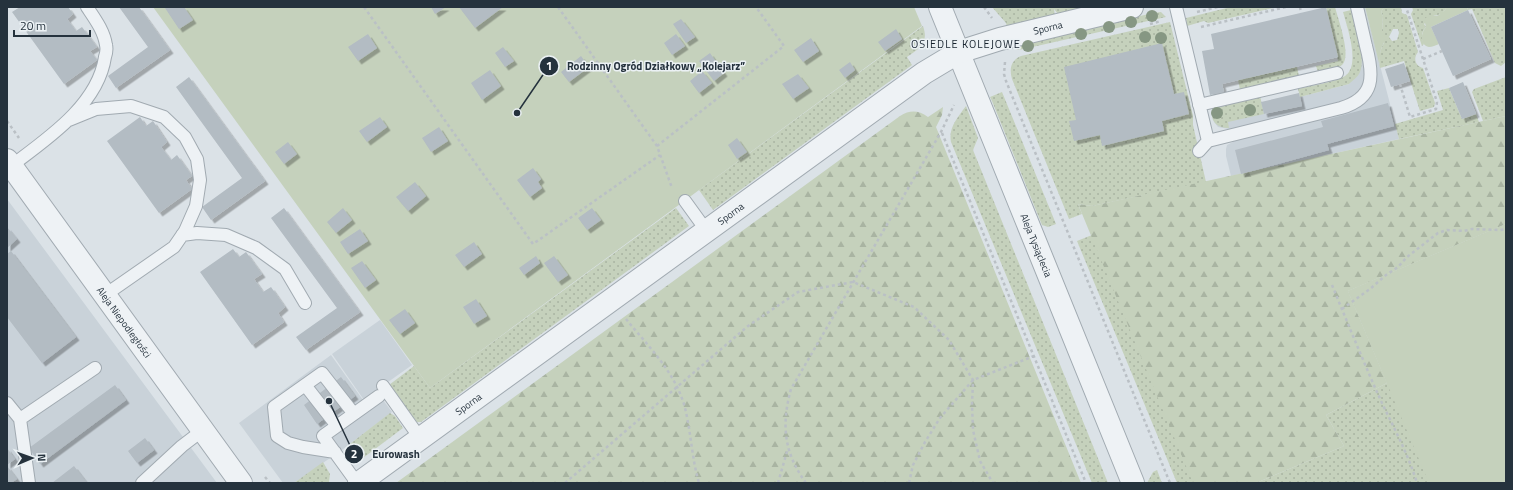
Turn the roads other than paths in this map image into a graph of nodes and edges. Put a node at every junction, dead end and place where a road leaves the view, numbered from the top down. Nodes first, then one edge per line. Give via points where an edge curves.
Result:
1 (87, 7) edge
2 (940, 7) edge
3 (1132, 7) edge
4 (1176, 7) edge
5 (1357, 7) edge
6 (959, 52) junction
7 (1337, 73) dead end
8 (1200, 105) junction
9 (69, 120) junction
10 (1208, 141) junction
11 (1199, 151) dead end
12 (11, 171) edge
13 (685, 201) dead end
14 (706, 230) junction
15 (182, 235) junction
16 (105, 295) junction
17 (305, 303) dead end
18 (94, 368) dead end
19 (305, 385) junction
20 (7, 403) edge
21 (354, 414) junction
22 (20, 419) junction
23 (337, 426) junction
24 (203, 430) junction
25 (420, 438) junction
26 (335, 452) junction
27 (29, 483) edge
28 (142, 483) edge
29 (241, 483) edge
30 (358, 483) edge
31 (1133, 483) edge

1 - 9 lane via 100,27 107,46 104,67 92,93
2 - 6 street, Aleja Tysiąclecia
3 - 6 street, Sporna via 1000,39
4 - 8 lane
5 - 10 lane via 1372,72 1369,88 1360,100 1341,108
6 - 14 street, Sporna via 911,81
6 - 31 street, Aleja Tysiąclecia
7 - 8 lane
8 - 10 lane
9 - 12 lane
9 - 15 lane via 96,110 131,106 164,117 185,137 196,159 200,180 196,206
10 - 11 lane
12 - 16 street, Aleja Niepodległości
13 - 14 lane
14 - 25 street, Sporna
15 - 16 lane via 174,247
15 - 17 lane via 226,235 256,248 284,269
16 - 24 street, Aleja Niepodległości
18 - 22 lane
19 - 21 lane via 322,373
19 - 23 lane
19 - 26 lane via 274,407 277,436 288,444
20 - 22 lane
21 - 23 lane
21 - 25 lane via 381,391
22 - 27 lane
23 - 26 lane via 323,436
24 - 28 lane
24 - 29 street, Aleja Niepodległości
25 - 30 street, Sporna
26 - 30 lane

